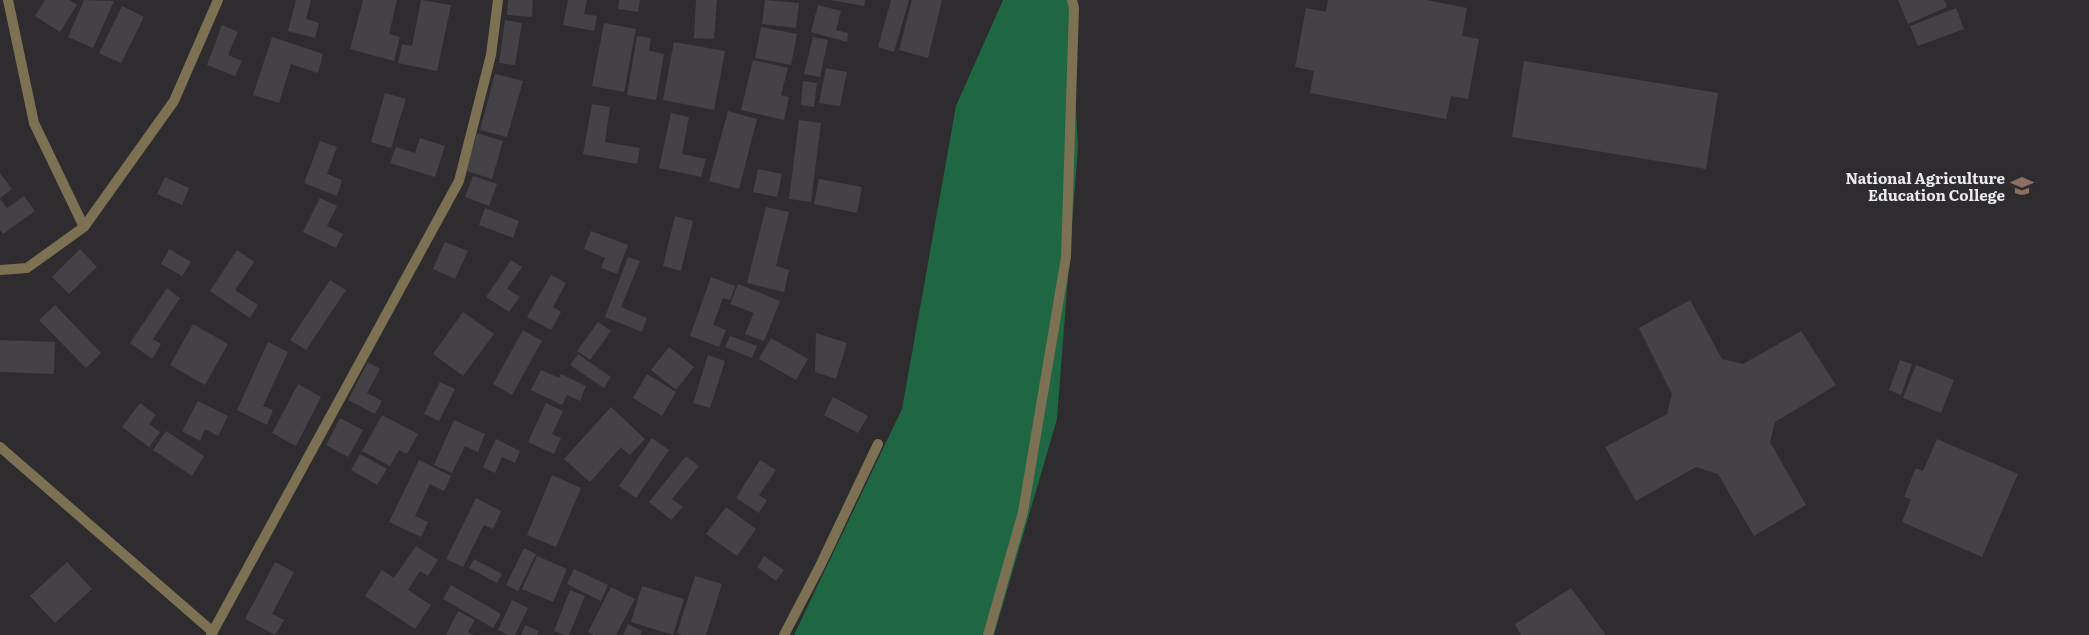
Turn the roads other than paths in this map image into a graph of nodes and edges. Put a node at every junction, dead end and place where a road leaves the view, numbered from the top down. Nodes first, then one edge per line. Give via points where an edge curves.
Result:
1 (8, 0) edge
2 (218, 0) edge
3 (498, 0) edge
4 (1072, 0) edge
5 (84, 227) junction
6 (0, 270) edge
7 (878, 444) dead end
8 (0, 447) edge
9 (212, 634) edge
10 (784, 635) edge
11 (988, 635) edge

1 - 5 street via 34,123
2 - 5 street via 174,100
3 - 9 street via 491,55 459,182
4 - 11 street via 1066,257 1023,512
5 - 6 street via 26,268
7 - 10 street
8 - 9 street

